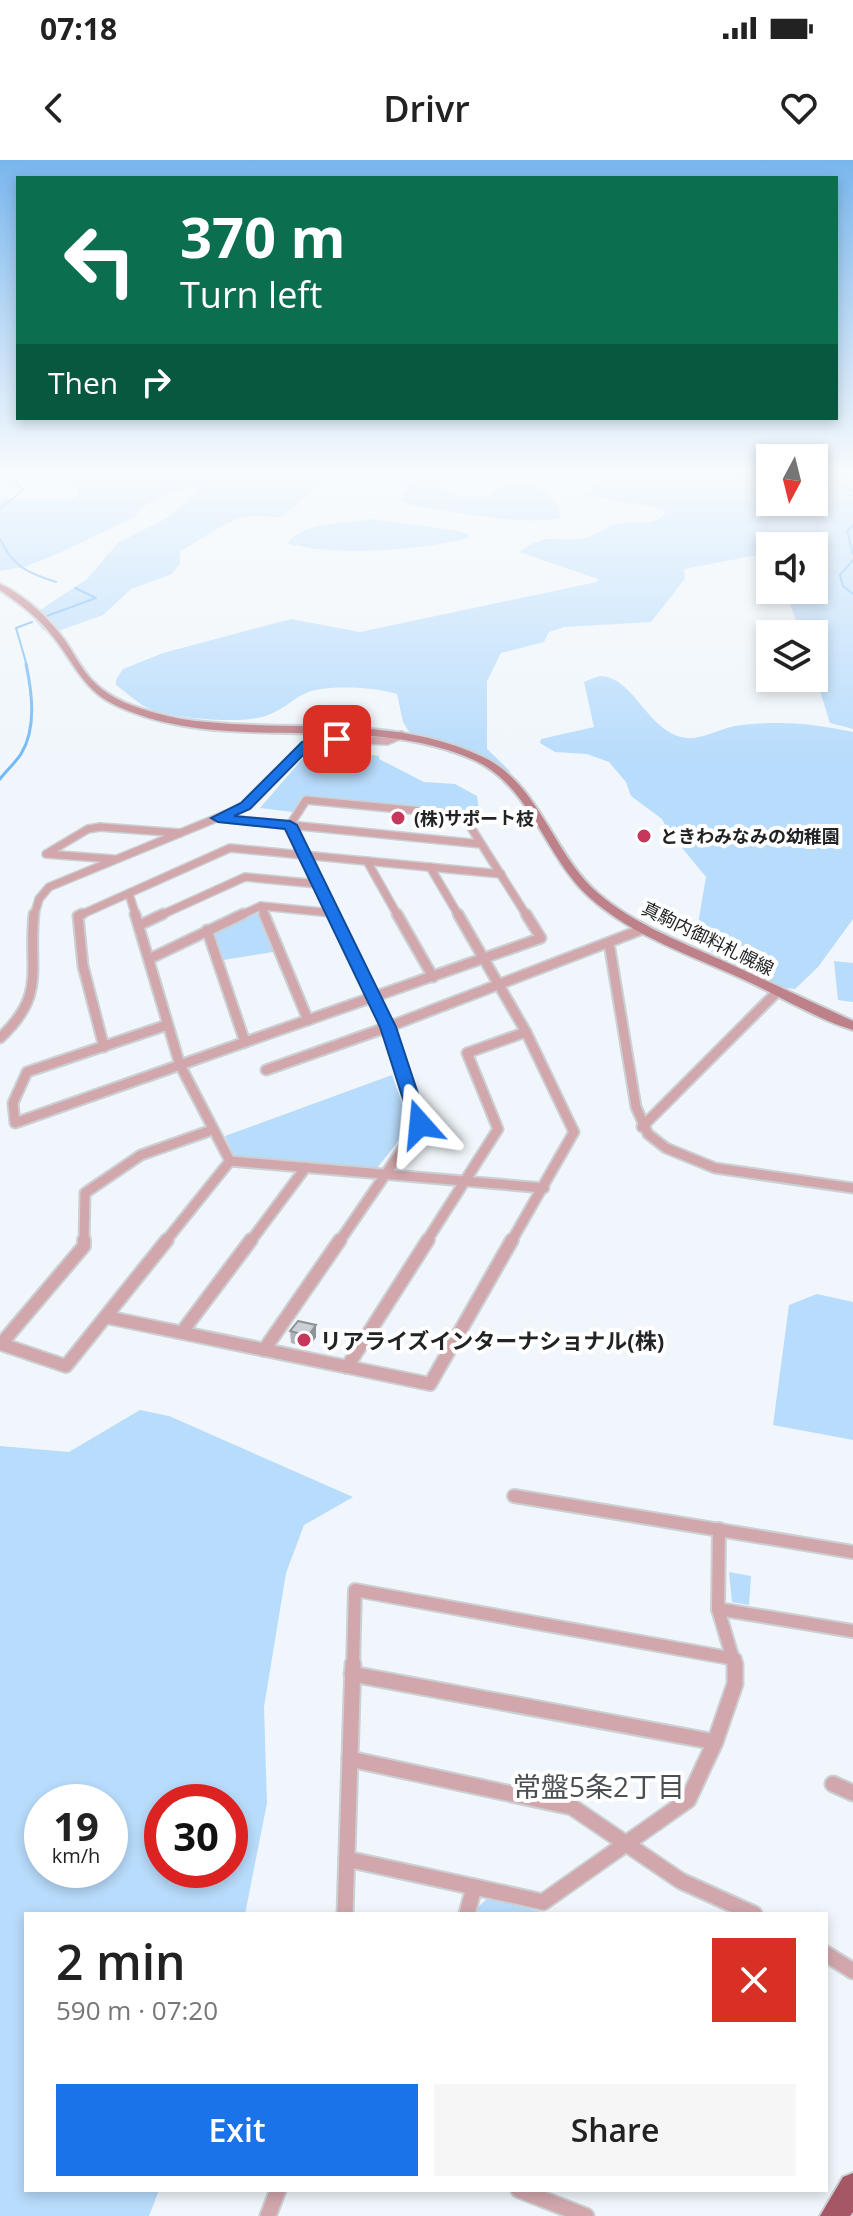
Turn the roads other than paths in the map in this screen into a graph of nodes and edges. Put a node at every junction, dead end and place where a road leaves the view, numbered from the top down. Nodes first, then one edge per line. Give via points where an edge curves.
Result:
1 (0, 586) edge
2 (401, 735) junction
3 (218, 818) junction
4 (290, 825) junction
5 (180, 833) junction
6 (481, 844) junction
7 (306, 854) junction
8 (115, 859) junction
9 (367, 861) junction
10 (430, 867) junction
11 (501, 874) junction
12 (318, 884) junction
13 (129, 894) junction
14 (261, 906) junction
15 (332, 913) junction
16 (140, 925) junction
17 (643, 929) junction
18 (207, 930) junction
19 (609, 943) junction
20 (482, 956) junction
21 (149, 959) junction
22 (433, 977) junction
23 (498, 984) junction
24 (778, 991) junction
25 (372, 997) junction
26 (308, 1020) junction
27 (167, 1025) junction
28 (853, 1026) edge
29 (388, 1027) junction
30 (526, 1032) junction
31 (0, 1038) edge
32 (245, 1042) junction
33 (104, 1047) junction
34 (180, 1065) junction
35 (266, 1070) dead end
36 (642, 1127) junction
37 (212, 1130) junction
38 (230, 1161) junction
39 (306, 1167) junction
40 (386, 1174) junction
41 (466, 1180) junction
42 (544, 1188) junction
43 (853, 1188) edge
44 (106, 1317) junction
45 (182, 1332) junction
46 (264, 1350) junction
47 (347, 1367) junction
48 (514, 1496) dead end
49 (719, 1529) junction
50 (853, 1552) edge
51 (718, 1609) junction
52 (853, 1631) edge
53 (735, 1659) junction
54 (352, 1674) junction
55 (715, 1742) junction
56 (350, 1759) junction
57 (833, 1784) dead end
58 (853, 1793) edge
59 (627, 1844) junction
60 (347, 1859) junction
61 (474, 1887) junction
62 (345, 1912) edge
63 (468, 1912) edge
64 (750, 1912) edge
65 (828, 1955) edge
66 (853, 1971) edge
67 (853, 2187) edge
68 (277, 2192) edge
69 (524, 2192) edge
70 (268, 2216) edge
71 (586, 2216) edge
72 (834, 2216) edge

1 - 2 main road, 真駒内御料札幌線 via 51,628 91,685 135,709 207,723
2 - 3 street via 387,741 337,739 306,745 246,806
2 - 17 main road, 真駒内御料札幌線 via 467,753 508,776 529,800 577,879
3 - 4 street
3 - 5 street
4 - 6 street
4 - 6 street via 306,800 447,813 463,815
4 - 7 street
5 - 8 street
5 - 8 street via 100,827 46,854
6 - 11 street
7 - 9 street
7 - 12 street
7 - 13 street via 230,848
8 - 31 street via 49,887 37,900 29,1000 24,1014
9 - 10 street
9 - 22 street
10 - 11 street
10 - 20 street
11 - 20 street via 541,938
12 - 15 street
12 - 16 street via 245,877
13 - 16 street
13 - 33 street via 78,916 83,966
14 - 15 street
14 - 18 street
14 - 26 street
15 - 25 street
16 - 21 street
17 - 19 street
17 - 24 main road, 真駒内御料札幌線
18 - 21 street
18 - 32 street
19 - 23 street
19 - 36 street
20 - 22 street
20 - 23 street
21 - 27 street
22 - 25 street
23 - 29 street
23 - 30 street
24 - 28 main road, 真駒内御料札幌線
24 - 36 street
25 - 26 street
25 - 29 street
26 - 32 street
27 - 33 street
27 - 34 street
29 - 35 street
29 - 40 street via 420,1124
30 - 41 street via 467,1053 498,1129
30 - 42 street via 574,1132
32 - 34 street
33 - 34 street via 27,1072 13,1103 15,1123
34 - 37 street
36 - 43 street via 660,1145 700,1165
37 - 38 street
37 - 44 street via 141,1155 85,1193 84,1246 1,1344 66,1366
38 - 39 street
38 - 44 street
39 - 40 street
39 - 45 street
40 - 41 street
40 - 46 street
41 - 42 street
41 - 47 street
42 - 47 street via 430,1384
44 - 45 street
45 - 46 street
46 - 47 street
48 - 49 street
49 - 50 street
49 - 51 street
51 - 52 street
51 - 53 street
53 - 54 street via 355,1590
53 - 55 street via 735,1684
54 - 55 street
54 - 56 street
55 - 59 street via 688,1800
56 - 59 street via 572,1807
56 - 60 street
57 - 58 street
59 - 61 street via 543,1902
59 - 64 street via 681,1881
60 - 61 street
60 - 62 street
61 - 63 street
65 - 66 street
67 - 72 highway
68 - 70 street
69 - 71 street

